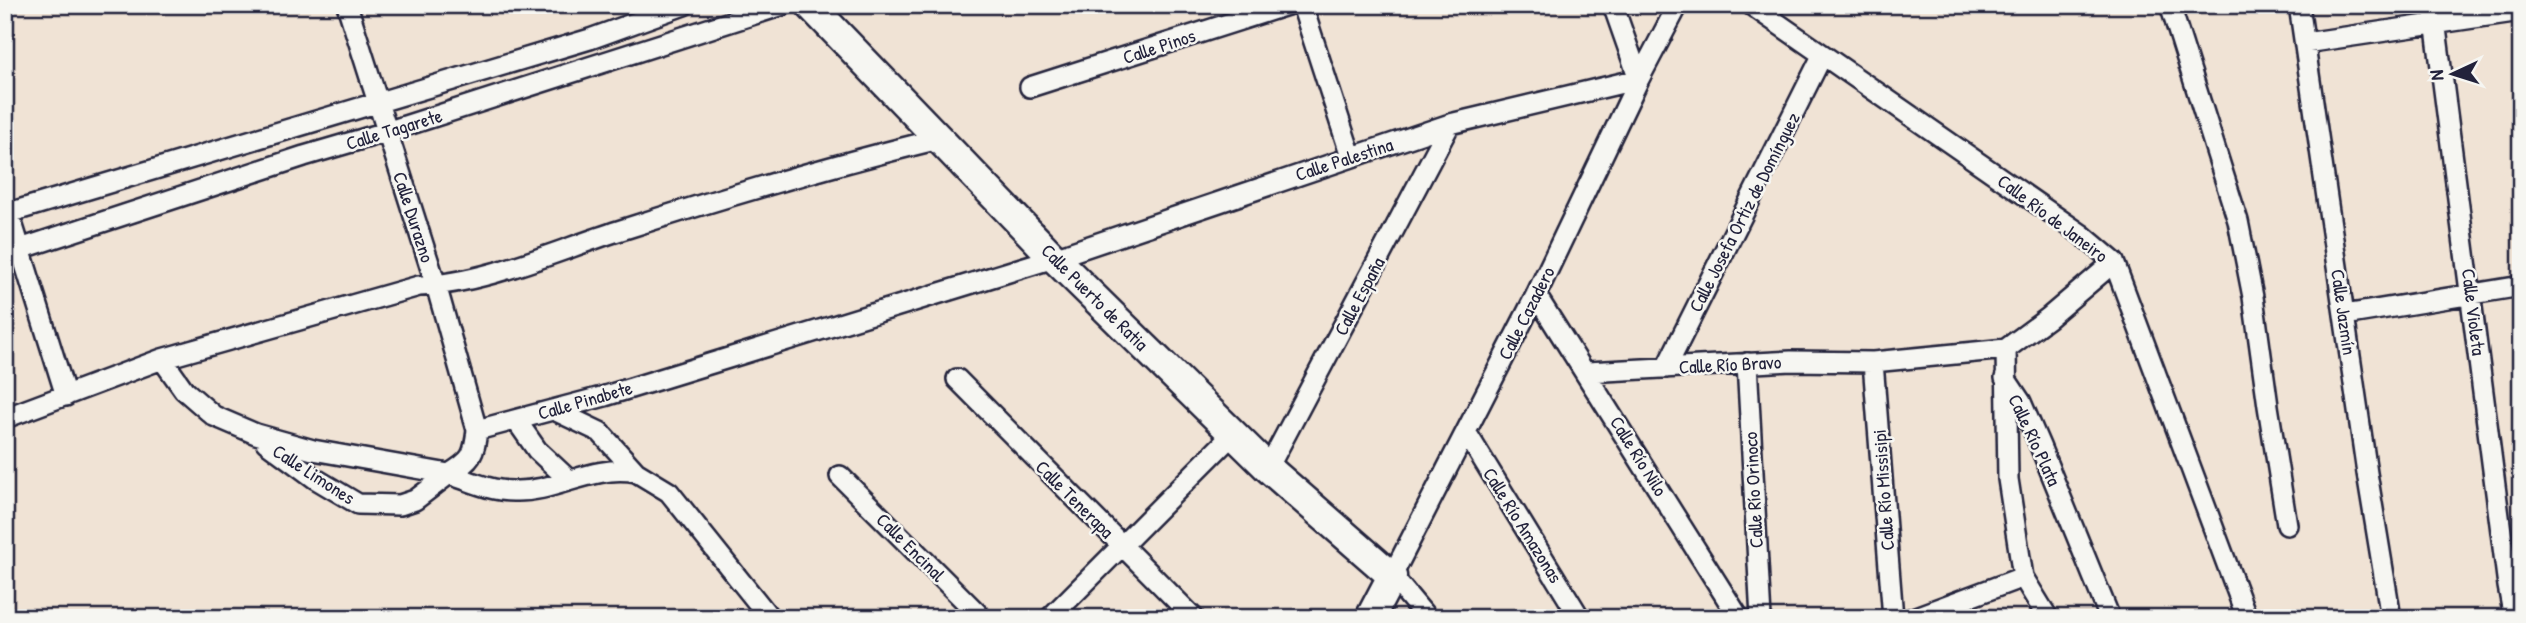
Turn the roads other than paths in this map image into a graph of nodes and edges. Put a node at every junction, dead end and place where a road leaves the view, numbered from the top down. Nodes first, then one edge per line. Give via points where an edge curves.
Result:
1 (347, 5) edge
2 (684, 5) edge
3 (783, 5) edge
4 (810, 5) edge
5 (1287, 5) edge
6 (1301, 5) edge
7 (1613, 5) edge
8 (1678, 5) edge
9 (1751, 5) edge
10 (2170, 5) edge
11 (2300, 5) edge
12 (2521, 10) edge
13 (2435, 14) edge
14 (590, 39) junction
15 (2305, 43) junction
16 (1822, 56) junction
17 (597, 65) junction
18 (1639, 79) junction
19 (1030, 87) dead end
20 (377, 102) junction
21 (1450, 124) junction
22 (386, 132) junction
23 (939, 139) junction
24 (1351, 156) junction
25 (7, 213) edge
26 (13, 252) edge
27 (1054, 258) junction
28 (2113, 262) junction
29 (436, 285) junction
30 (2521, 286) edge
31 (2472, 294) junction
32 (1536, 295) junction
33 (2344, 315) junction
34 (2006, 349) junction
35 (162, 359) junction
36 (1873, 362) junction
37 (1747, 363) junction
38 (1665, 368) junction
39 (1587, 372) junction
40 (2005, 377) junction
41 (957, 379) dead end
42 (66, 396) junction
43 (554, 410) junction
44 (5, 418) edge
45 (516, 420) junction
46 (477, 430) junction
47 (1466, 432) junction
48 (1234, 433) junction
49 (256, 434) junction
50 (1268, 468) junction
51 (636, 472) junction
52 (449, 474) junction
53 (840, 475) dead end
54 (569, 480) junction
55 (2287, 525) dead end
56 (1121, 546) junction
57 (1392, 576) junction
58 (2023, 577) junction
59 (770, 618) edge
60 (982, 618) edge
61 (1050, 618) edge
62 (1194, 618) edge
63 (1370, 618) edge
64 (1427, 618) edge
65 (1580, 618) edge
66 (1739, 618) edge
67 (1761, 618) edge
68 (1893, 618) edge
69 (1913, 618) edge
70 (2048, 618) edge
71 (2110, 618) edge
72 (2247, 618) edge
73 (2391, 618) edge
74 (2514, 618) edge

1 - 20 street, Calle Durazno
2 - 14 street, Calle Tagarete
3 - 17 street, Calle Tagarete
4 - 23 street, Calle Puerto de Ratia
5 - 19 street, Calle Pinos
6 - 24 street
7 - 18 street
8 - 18 street, Calle Cazadero
9 - 16 street, Calle Río de Janeiro
10 - 55 street via 2238,221
11 - 15 street, Calle Jazmín
12 - 13 street
13 - 15 street
13 - 31 street, Calle Violeta
14 - 17 street
14 - 20 street, Calle Tagarete
15 - 33 street, Calle Jazmín
16 - 28 street, Calle Río de Janeiro via 2081,234
16 - 38 street, Calle Josefa Ortiz de Domínguez
17 - 22 street, Calle Tagarete
18 - 21 street, Calle Palestina
18 - 32 street, Calle Cazadero
20 - 22 street, Calle Durazno
20 - 25 street, Calle Tagarete
21 - 24 street, Calle Palestina
21 - 50 street, Calle España
22 - 26 street, Calle Tagarete
22 - 29 street, Calle Durazno
23 - 27 street, Calle Puerto de Ratia
23 - 29 street via 821,170 458,283
24 - 27 street, Calle Palestina
25 - 26 street
26 - 42 street
27 - 43 street, Calle Pinabete
27 - 48 street, Calle Puerto de Ratia
28 - 34 street
28 - 72 street, Calle Río de Janeiro
29 - 35 street
29 - 46 street, Calle Durazno
30 - 31 street
31 - 33 street
31 - 74 street, Calle Violeta
32 - 39 street, Calle Río Nilo
32 - 47 street, Calle Cazadero
33 - 73 street, Calle Jazmín
34 - 36 street, Calle Río Bravo
34 - 40 street
35 - 42 street
35 - 49 street via 184,390 214,416
36 - 37 street, Calle Río Bravo
36 - 68 street, Calle Río Missisipi
37 - 38 street, Calle Río Bravo
37 - 67 street, Calle Río Orinoco
38 - 39 street, Calle Río Bravo
39 - 66 street, Calle Río Nilo
40 - 58 street, Calle Río Plata via 2008,479
40 - 71 street, Calle Río Plata via 2026,413
41 - 56 street, Calle Tenerapa
42 - 44 street
43 - 45 street, Calle Pinabete
43 - 51 street via 600,432
45 - 46 street, Calle Pinabete
45 - 54 street via 537,450
46 - 52 street via 474,454
47 - 57 street, Calle Cazadero
47 - 65 street, Calle Río Amazonas
48 - 50 street, Calle Puerto de Ratia
48 - 56 street
49 - 52 street via 313,450
49 - 52 street, Calle Limones via 358,504 400,505 415,500
50 - 57 street, Calle Puerto de Ratia
51 - 54 street via 605,470
51 - 59 street via 669,492
52 - 54 street via 515,492
53 - 60 street, Calle Encinal
56 - 61 street
56 - 62 street, Calle Tenerapa
57 - 63 street, Calle Cazadero
57 - 64 street
58 - 69 street
58 - 70 street, Calle Río Plata

